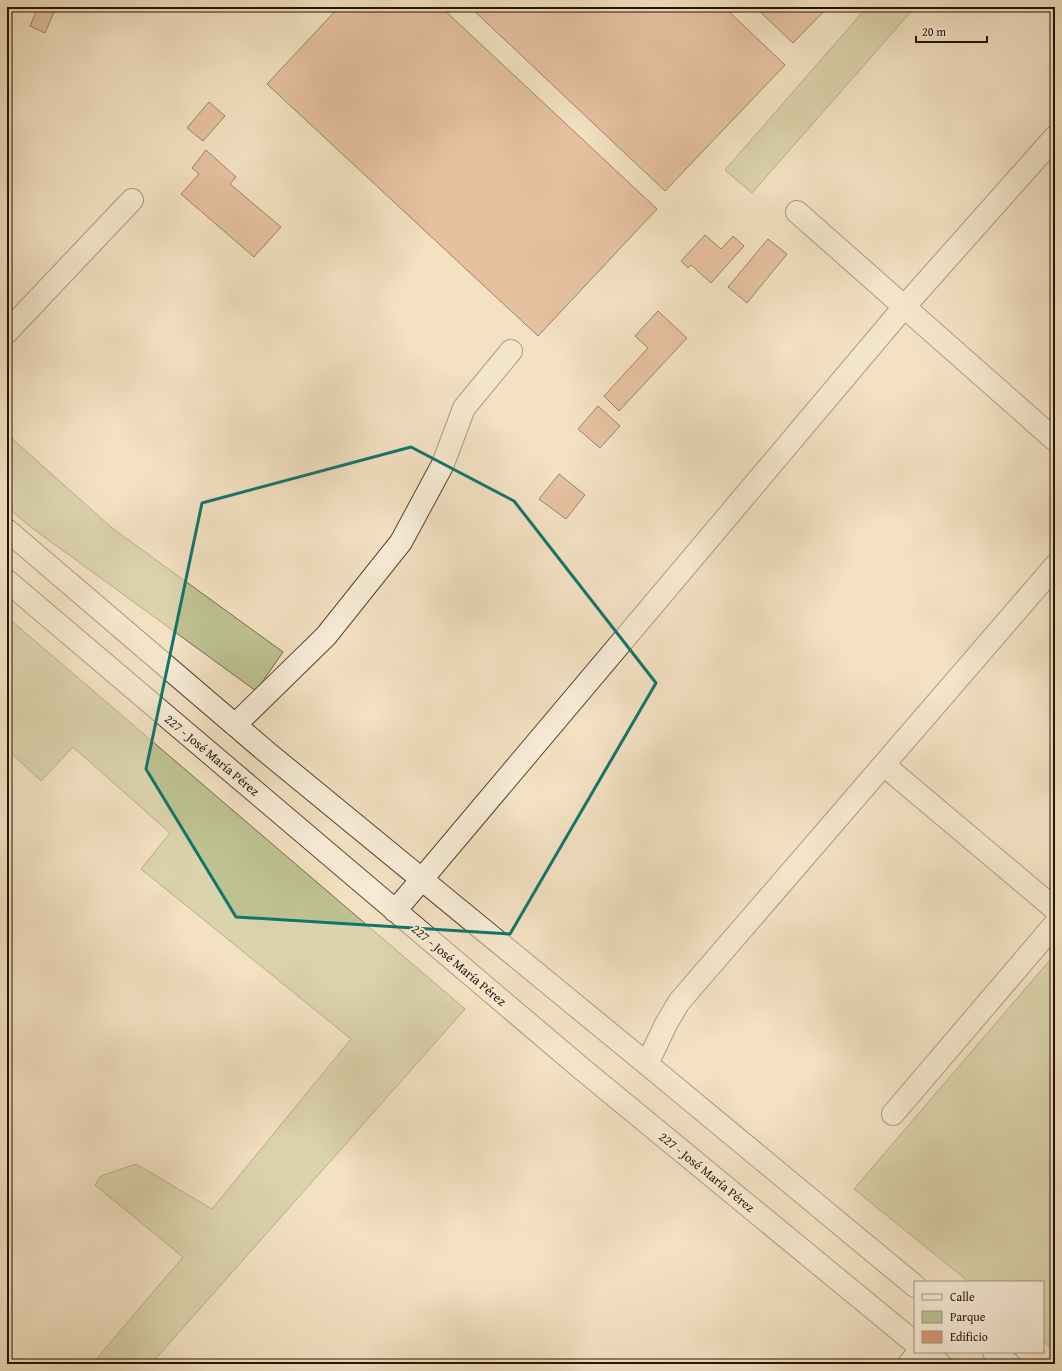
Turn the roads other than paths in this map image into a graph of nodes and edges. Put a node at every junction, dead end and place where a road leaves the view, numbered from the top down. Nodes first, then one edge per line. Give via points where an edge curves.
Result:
1 (1055, 137) edge
2 (132, 200) dead end
3 (797, 212) dead end
4 (904, 307) junction
5 (7, 332) edge
6 (511, 351) dead end
7 (1055, 440) edge
8 (7, 530) edge
9 (1055, 566) edge
10 (7, 581) edge
11 (235, 725) junction
12 (884, 765) junction
13 (422, 879) junction
14 (1055, 909) edge
15 (395, 911) junction
16 (1055, 924) edge
17 (647, 1064) junction
18 (892, 1114) dead end
19 (914, 1285) edge
20 (914, 1341) edge
21 (919, 1353) edge
22 (927, 1353) edge
23 (995, 1353) edge
24 (909, 1364) edge
25 (940, 1364) edge
26 (1009, 1364) edge

1 - 4 street
2 - 5 street
3 - 4 street
4 - 7 street
4 - 13 street
6 - 11 street via 464,408 443,464 401,542 326,636
8 - 11 street
9 - 12 street
10 - 15 street, 227 - José María Pérez
11 - 13 street
12 - 14 street
12 - 17 street via 679,1002
13 - 15 street
13 - 17 street
15 - 20 street, 227 - José María Pérez via 582,1069
16 - 18 street
17 - 19 street
21 - 24 street
22 - 25 street
23 - 26 street

